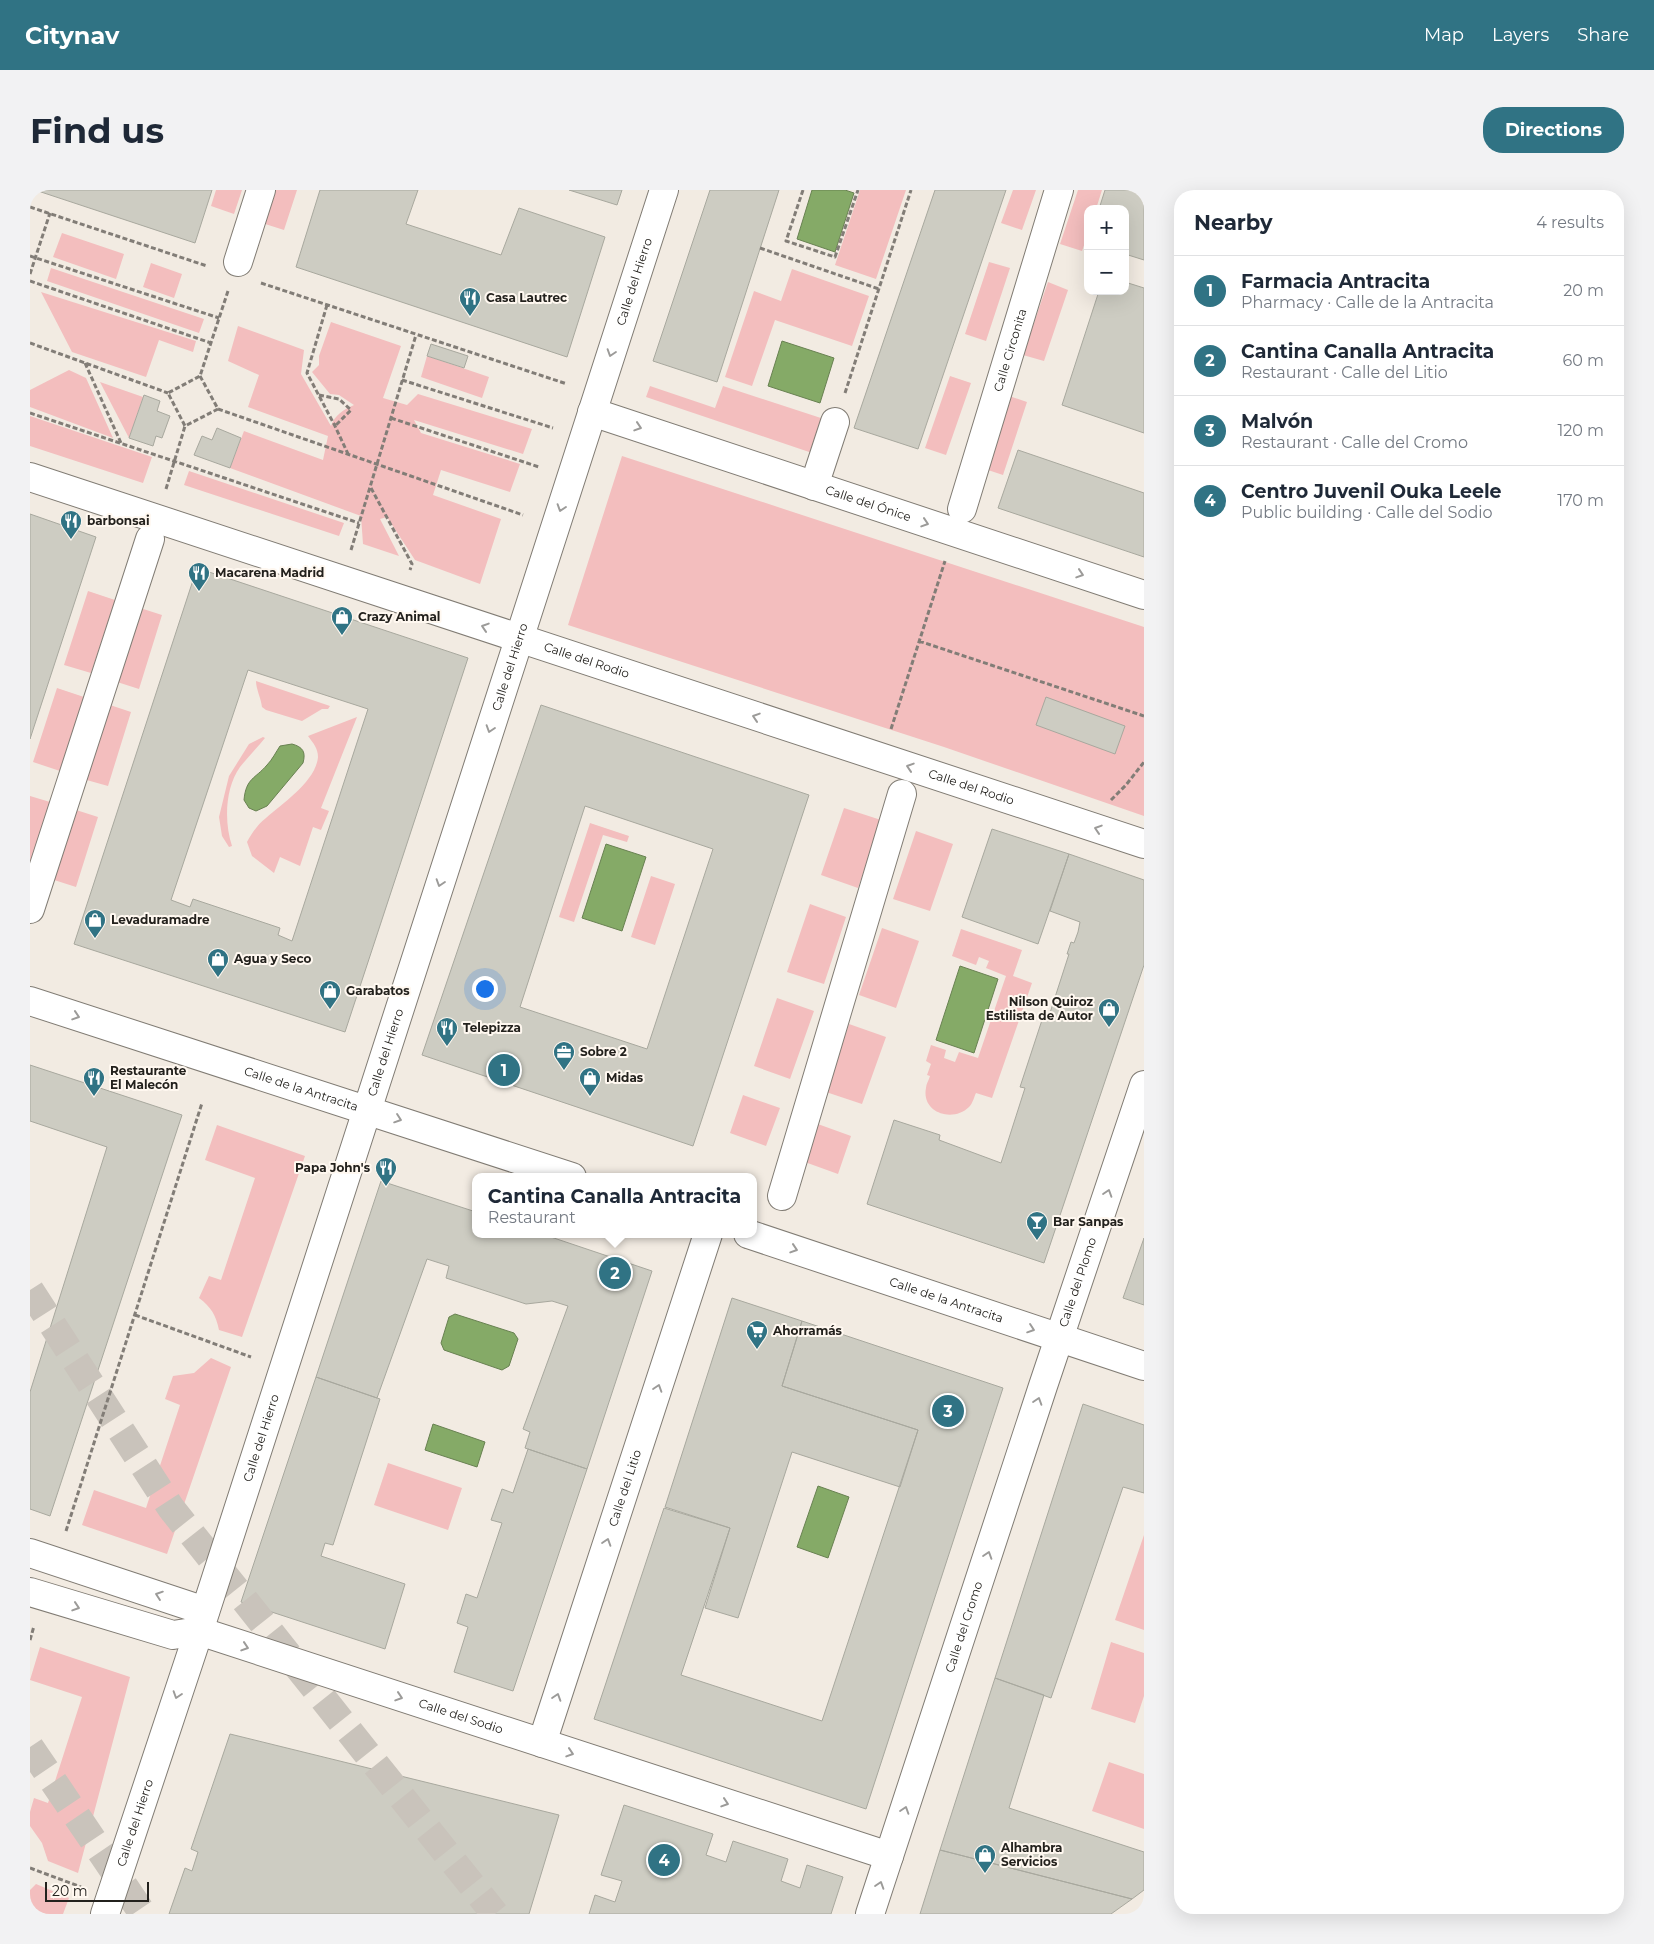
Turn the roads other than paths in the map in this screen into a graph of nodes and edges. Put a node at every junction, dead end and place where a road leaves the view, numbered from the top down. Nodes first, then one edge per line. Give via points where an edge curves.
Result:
1 (261, 190) edge
2 (664, 190) edge
3 (1058, 190) edge
4 (236, 268) road end
5 (592, 412) junction
6 (835, 422) road end
7 (30, 477) edge
8 (814, 486) junction
9 (962, 509) dead end
10 (150, 539) dead end
11 (1144, 595) edge
12 (519, 639) junction
13 (902, 794) dead end
14 (1144, 844) edge
15 (30, 909) edge
16 (30, 1001) edge
17 (1144, 1085) edge
18 (367, 1109) junction
19 (560, 1173) edge
20 (782, 1196) dead end
21 (757, 1237) edge
22 (707, 1238) edge
23 (1059, 1338) junction
24 (1144, 1366) edge
25 (30, 1553) edge
26 (30, 1592) edge
27 (202, 1621) junction
28 (542, 1743) junction
29 (889, 1856) junction
30 (105, 1914) edge
31 (870, 1914) edge

1 - 4 street
2 -> 5 street, Calle del Hierro
3 - 9 street, Calle Circonita
5 -> 8 street, Calle del Ónice
5 -> 12 street, Calle del Hierro
6 - 8 street
12 -> 7 street, Calle del Rodio
8 -> 11 street, Calle del Ónice
10 - 15 street
14 -> 12 street, Calle del Rodio
12 -> 18 street, Calle del Hierro
13 - 20 street
16 -> 18 street, Calle de la Antracita
23 -> 17 street, Calle del Plomo
18 -> 19 street, Calle de la Antracita
18 - 27 street, Calle del Hierro
21 -> 23 street, Calle de la Antracita
28 -> 22 street, Calle del Litio
23 - 24 street, Calle de la Antracita
29 -> 23 street, Calle del Cromo
27 -> 25 street, Calle del Sodio
26 -> 27 street, Calle del Sodio via 173,1635
27 -> 28 street, Calle del Sodio
27 -> 30 street, Calle del Hierro
28 -> 29 street, Calle del Sodio
31 -> 29 street, Calle del Cromo

